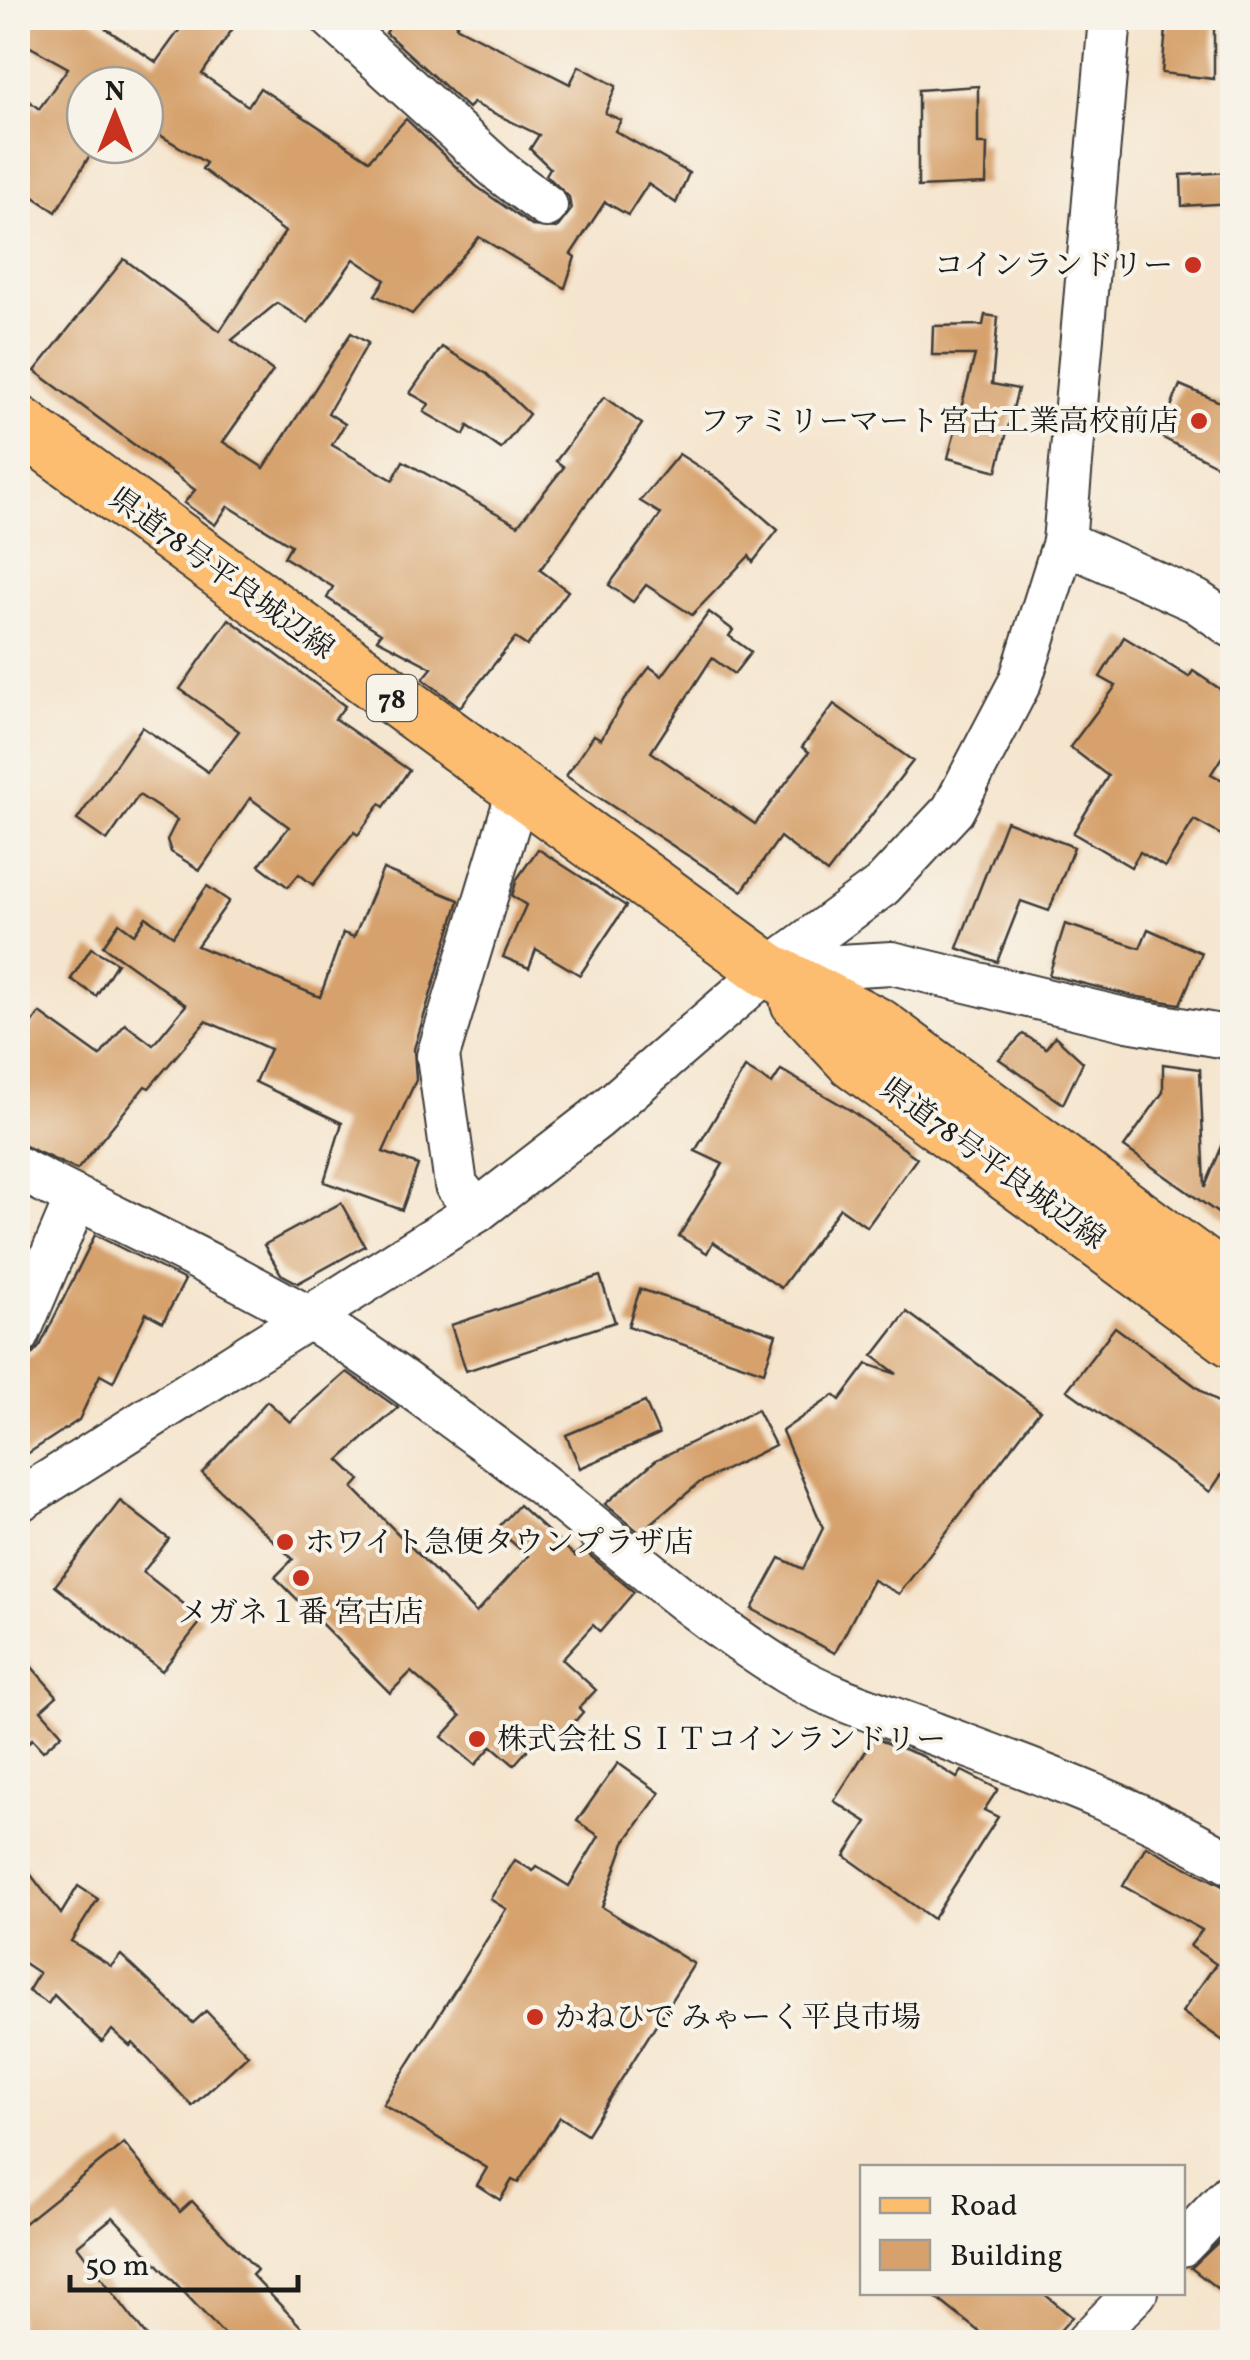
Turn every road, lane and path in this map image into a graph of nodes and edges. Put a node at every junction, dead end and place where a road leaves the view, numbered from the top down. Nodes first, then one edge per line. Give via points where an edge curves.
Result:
1 (332, 18) edge
2 (1110, 18) edge
3 (546, 206) dead end
4 (18, 423) edge
5 (1064, 542) junction
6 (1232, 626) edge
7 (518, 791) junction
8 (768, 970) junction
9 (1232, 1038) edge
10 (18, 1168) edge
11 (76, 1198) junction
12 (477, 1211) junction
13 (1232, 1287) edge
14 (309, 1318) junction
15 (18, 1335) edge
16 (1232, 1339) edge
17 (18, 1500) edge
18 (1232, 1864) edge
19 (1232, 2193) edge
20 (1185, 2241) edge
21 (1133, 2295) edge
22 (1087, 2342) edge

1 - 3 street
2 - 5 street
4 - 7 main road, 県道78号平良城辺線 / 78
5 - 6 street via 1196,601
5 - 8 street via 1020,682 954,810 882,886
7 - 8 main road, 県道78号平良城辺線 / 78
7 - 12 street via 438,1056 456,1185
8 - 9 street via 892,963
8 - 12 street via 596,1119
8 - 13 main road, 県道78号平良城辺線 / 78 via 878,1026
8 - 16 main road, 県道78号平良城辺線 / 78 via 854,1060
10 - 11 street
11 - 14 street
11 - 15 street
12 - 14 street
14 - 17 street
14 - 18 street via 481,1438 645,1572 793,1676 1082,1789
19 - 20 street
21 - 22 street

